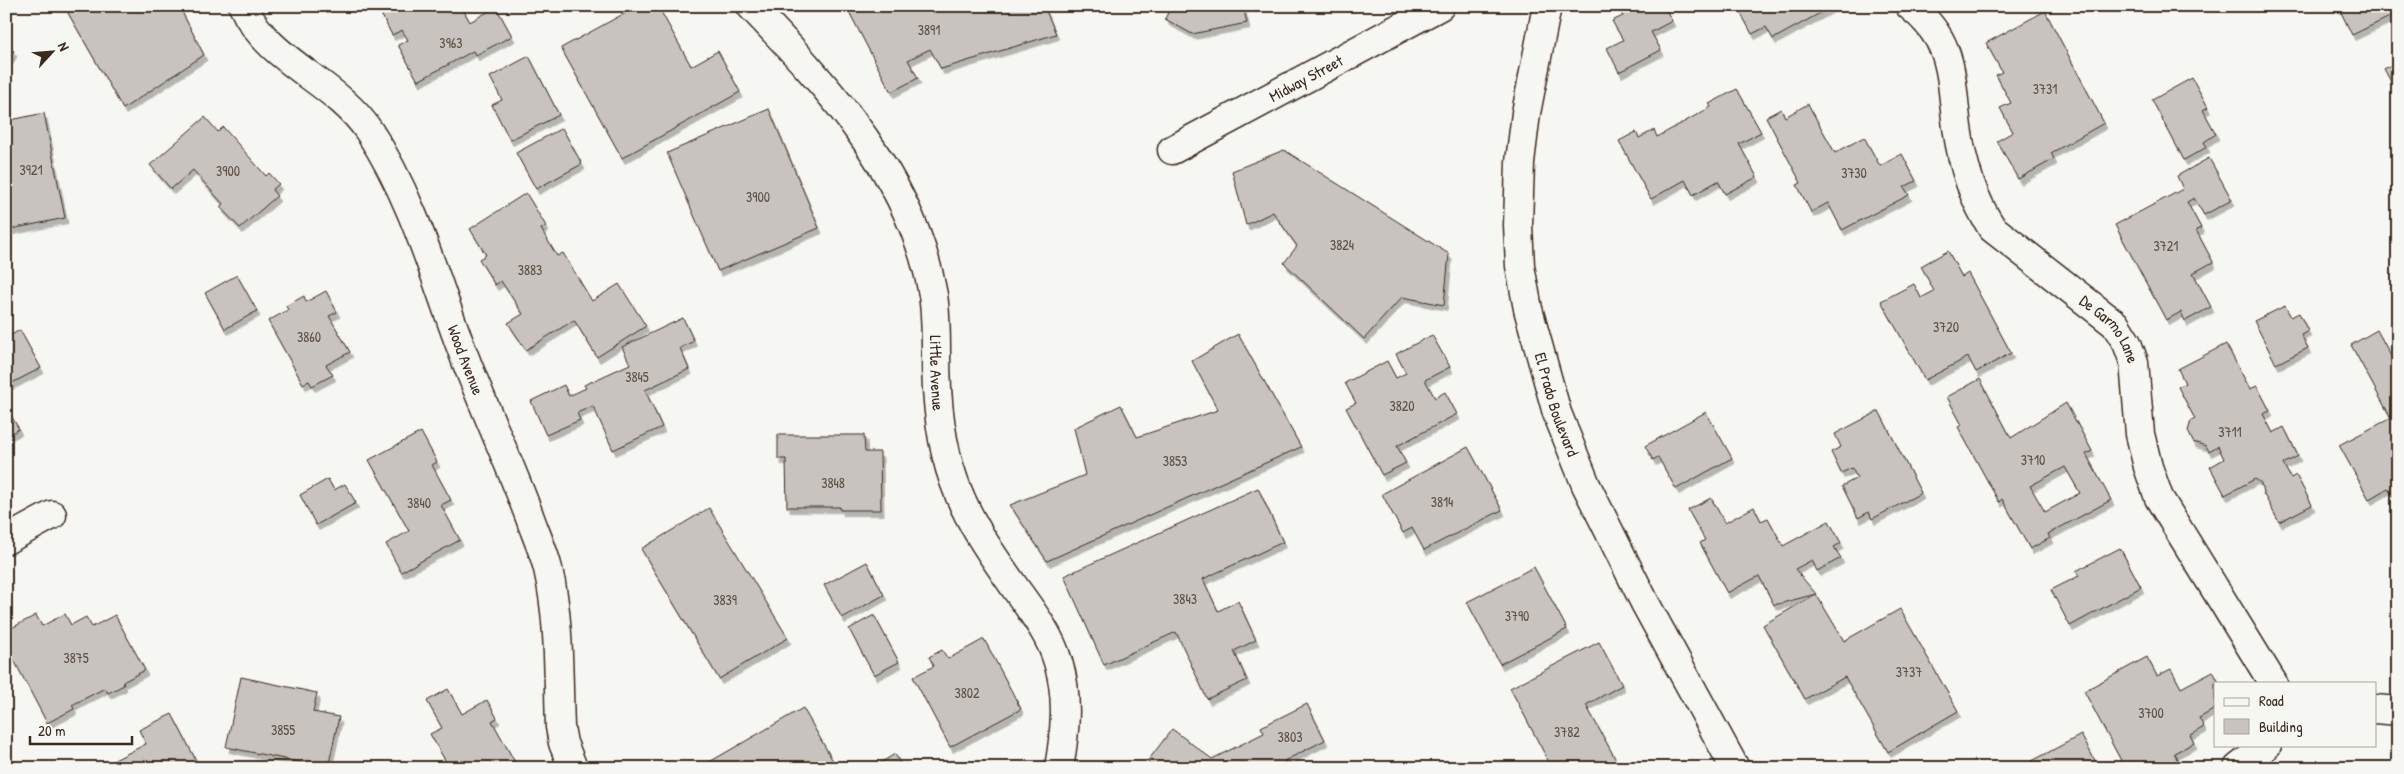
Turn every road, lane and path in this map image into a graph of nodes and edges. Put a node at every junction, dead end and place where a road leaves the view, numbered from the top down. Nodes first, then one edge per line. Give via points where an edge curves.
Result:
1 (243, 6) edge
2 (751, 6) edge
3 (1440, 6) edge
4 (1547, 6) edge
5 (1910, 6) edge
6 (1172, 150) dead end
7 (52, 515) dead end
8 (6, 540) edge
9 (2272, 682) edge
10 (2376, 710) edge
11 (2398, 711) edge
12 (2266, 746) edge
13 (573, 768) edge
14 (1060, 768) edge
15 (1734, 768) edge
16 (2238, 768) edge

1 - 13 street, Wood Avenue via 254,27 273,47 337,96 363,122 406,200 547,566 555,618 560,727
2 - 14 street, Little Avenue via 789,46 873,149 908,211 933,295 942,429 953,480 982,539 1041,625 1058,662 1065,713
3 - 6 street, Midway Street
4 - 15 street, El Prado Boulevard via 1527,104 1520,162 1520,266 1528,309 1557,413 1586,484 1645,603
5 - 9 street, De Garmo Lane via 1927,20 1940,39 1950,64 1963,161 1978,207 1992,228 2115,324 2134,362 2140,434 2160,498
7 - 8 street
10 - 11 street
12 - 16 street

